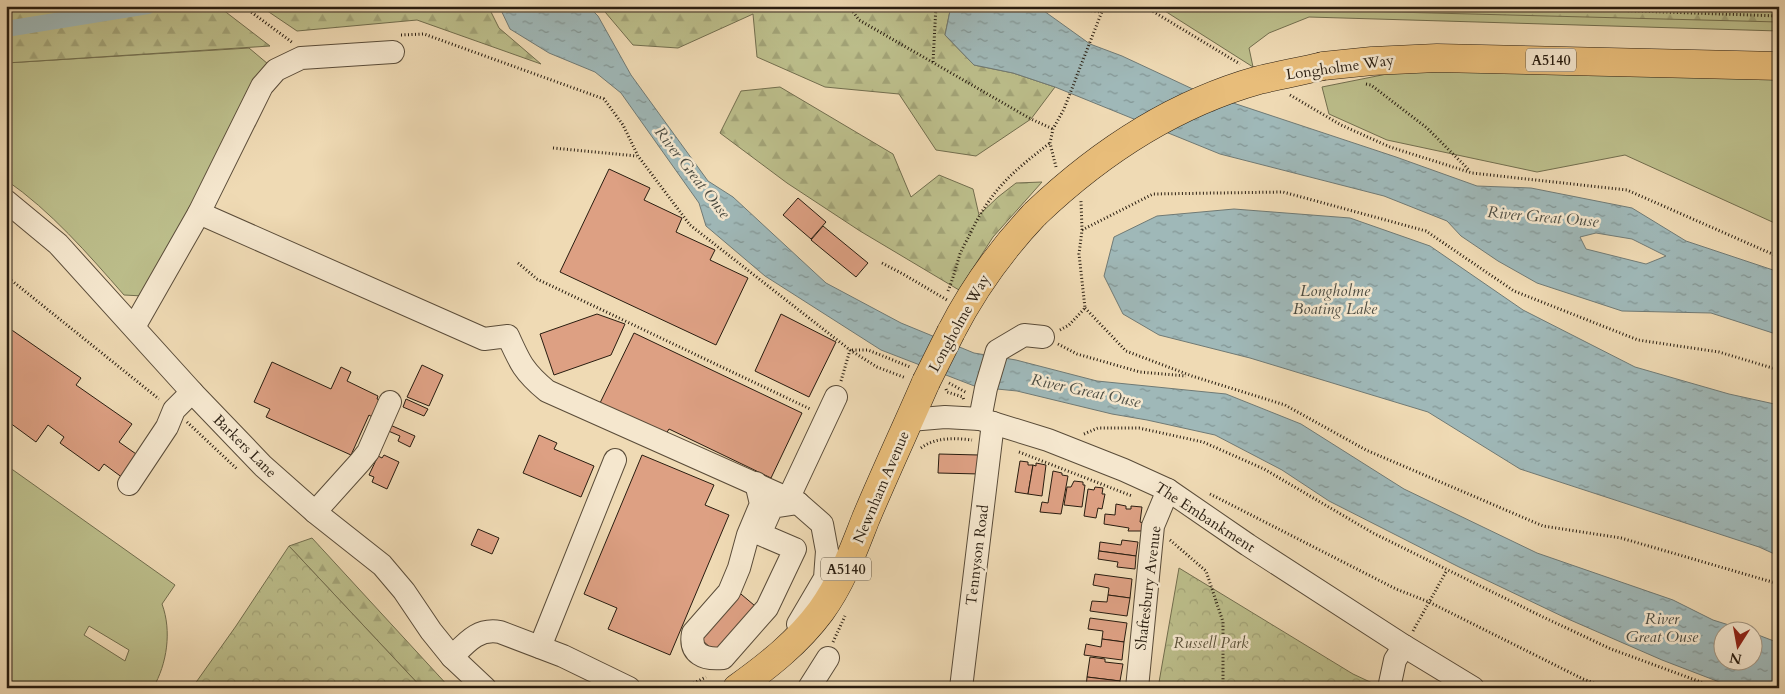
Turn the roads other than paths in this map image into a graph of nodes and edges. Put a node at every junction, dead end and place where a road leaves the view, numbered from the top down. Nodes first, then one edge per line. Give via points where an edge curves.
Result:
1 (395, 44) road end
2 (1779, 66) edge
3 (7, 202) edge
4 (199, 213) junction
5 (134, 327) junction
6 (1043, 337) road end
7 (192, 392) junction
8 (390, 402) dead end
9 (832, 407) road end
10 (910, 420) junction
11 (983, 422) junction
12 (615, 460) dead end
13 (756, 483) junction
14 (129, 484) dead end
15 (794, 500) junction
16 (1161, 508) junction
17 (315, 512) junction
18 (1404, 646) junction
19 (540, 647) junction
20 (828, 652) road end
21 (783, 653) junction
22 (452, 657) junction
23 (485, 688) edge
24 (629, 688) edge
25 (737, 688) edge
26 (809, 688) edge
27 (961, 688) edge
28 (1137, 688) edge
29 (1389, 688) edge
30 (1473, 688) edge

1 - 4 street via 301,58 276,70 262,86
2 - 10 main road, Longholme Way / A5140, bridge via 1437,58 1380,60 1323,66 1259,80 1206,99 1130,138 1035,214 950,312 928,380
3 - 5 street, Barkers Lane via 58,244
4 - 5 street
4 - 13 street via 484,339 508,336 531,378 547,391
5 - 7 street, Barkers Lane
6 - 11 street, Tennyson Road via 1024,335 997,351 978,392
7 - 14 street via 174,410 167,427
7 - 17 street, Barkers Lane via 264,466
8 - 17 street via 368,452
9 - 15 street
10 - 11 street, The Embankment via 945,417
10 - 21 main road, Newnham Avenue / A5140 via 841,579 809,626
11 - 16 street, The Embankment via 1082,453 1124,470
11 - 27 street, Tennyson Road
12 - 19 street
13 - 15 street
13 - 15 street via 761,504 729,592 693,633 691,641 695,650 705,658 722,658 767,608 794,549 760,534 772,507
15 - 21 street via 822,524 827,544 825,578
16 - 18 street, The Embankment via 1248,545
16 - 28 street, Shaftesbury Avenue
17 - 22 street, Barkers Lane via 382,565
18 - 29 street via 1395,660
18 - 30 street, The Embankment
19 - 22 street via 491,630 476,635
19 - 24 street
20 - 26 street
21 - 25 main road, Newnham Avenue / A5140
22 - 23 street, Barkers Lane

